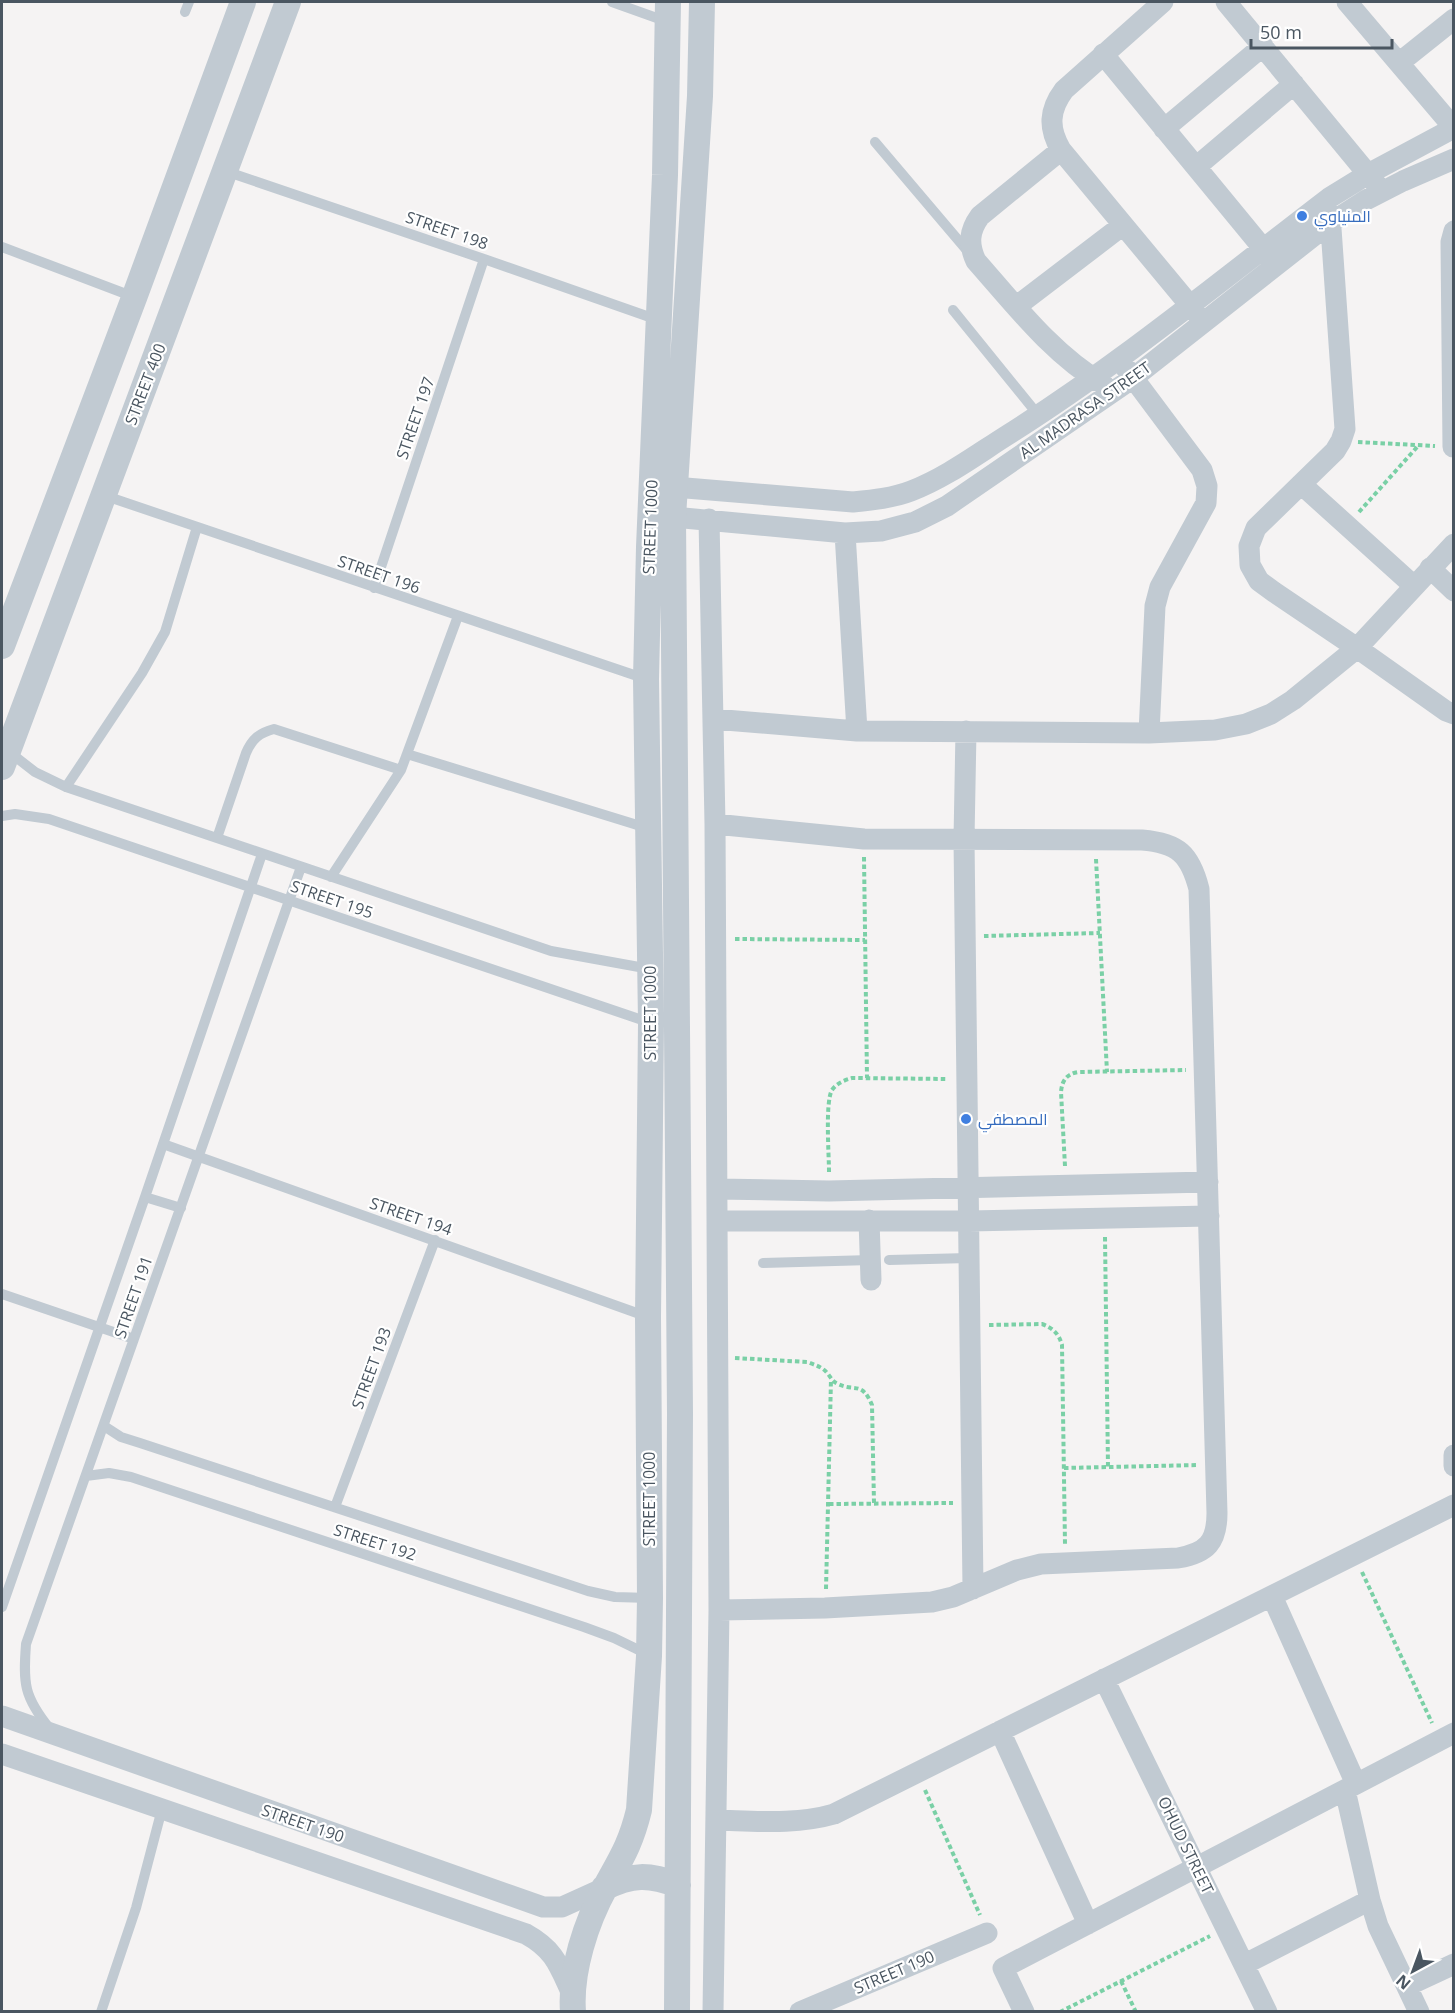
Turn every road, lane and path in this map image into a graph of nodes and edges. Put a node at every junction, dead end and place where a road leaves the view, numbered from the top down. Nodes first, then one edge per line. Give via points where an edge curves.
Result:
1 (243, 2) edge
2 (288, 2) edge
3 (612, 2) edge
4 (702, 2) edge
5 (1163, 2) edge
6 (1226, 2) edge
7 (1347, 2) edge
8 (668, 12) edge
9 (1454, 19) edge
10 (1263, 46) junction
11 (1103, 54) junction
12 (1399, 63) junction
13 (1294, 84) junction
14 (1454, 128) edge
15 (1164, 129) junction
16 (875, 142) dead end
17 (1061, 150) junction
18 (1454, 159) edge
19 (1196, 167) junction
20 (225, 171) junction
21 (1368, 174) junction
22 (1382, 192) junction
23 (1329, 198) junction
24 (1330, 223) junction
25 (1123, 225) junction
26 (1454, 231) edge
27 (2, 247) edge
28 (1263, 248) junction
29 (484, 259) junction
30 (976, 261) junction
31 (1277, 266) junction
32 (134, 297) junction
33 (1189, 305) junction
34 (1017, 306) junction
35 (953, 310) dead end
36 (1452, 315) edge
37 (659, 320) junction
38 (1204, 323) junction
39 (1119, 359) junction
40 (1093, 378) junction
41 (1133, 378) junction
42 (1114, 390) junction
43 (1039, 416) junction
44 (1341, 441) junction
45 (1418, 445) junction
46 (1453, 447) edge
47 (1301, 484) junction
48 (674, 487) junction
49 (103, 495) junction
50 (673, 517) junction
51 (709, 519) junction
52 (1347, 526) junction
53 (197, 527) junction
54 (845, 533) junction
55 (1454, 544) edge
56 (1430, 568) junction
57 (1414, 586) junction
58 (374, 588) junction
59 (1454, 591) edge
60 (458, 616) junction
61 (2, 646) edge
62 (1357, 648) junction
63 (646, 679) junction
64 (1454, 714) edge
65 (713, 719) junction
66 (857, 731) junction
67 (966, 731) junction
68 (1149, 733) junction
69 (406, 754) junction
70 (4, 759) edge
71 (401, 770) junction
72 (66, 787) junction
73 (2, 816) edge
74 (715, 824) junction
75 (647, 828) junction
76 (217, 838) junction
77 (864, 839) junction
78 (964, 839) junction
79 (1096, 840) junction
80 (262, 854) junction
81 (302, 867) junction
82 (331, 877) junction
83 (250, 887) junction
84 (290, 900) junction
85 (1100, 933) junction
86 (965, 937) junction
87 (716, 939) junction
88 (865, 940) junction
89 (650, 969) junction
90 (651, 1023) junction
91 (1204, 1069) junction
92 (1107, 1072) junction
93 (867, 1078) junction
94 (967, 1079) junction
95 (163, 1144) junction
96 (199, 1157) junction
97 (1208, 1182) junction
98 (1066, 1185) junction
99 (968, 1187) junction
100 (717, 1189) junction
101 (829, 1191) junction
102 (145, 1197) junction
103 (181, 1208) junction
104 (1209, 1215) junction
105 (1105, 1218) junction
106 (829, 1220) junction
107 (869, 1220) junction
108 (717, 1221) junction
109 (969, 1221) junction
110 (435, 1240) junction
111 (969, 1258) junction
112 (763, 1263) dead end
113 (877, 1267) junction
114 (2, 1294) edge
115 (648, 1317) junction
116 (970, 1325) junction
117 (99, 1327) junction
118 (134, 1339) junction
119 (718, 1357) junction
120 (831, 1379) junction
121 (104, 1426) junction
122 (1454, 1455) edge
123 (1216, 1464) junction
124 (1454, 1466) edge
125 (1108, 1467) junction
126 (1064, 1468) junction
127 (86, 1476) junction
128 (874, 1503) junction
129 (972, 1503) junction
130 (829, 1504) junction
131 (1454, 1505) edge
132 (335, 1507) junction
133 (1354, 1555) junction
134 (1066, 1563) junction
135 (973, 1589) junction
136 (1272, 1596) junction
137 (650, 1598) junction
138 (2, 1607) edge
139 (825, 1608) junction
140 (719, 1610) junction
141 (649, 1656) junction
142 (1104, 1679) junction
143 (2, 1716) edge
144 (1000, 1731) junction
145 (54, 1734) junction
146 (1447, 1737) edge
147 (2, 1754) edge
148 (917, 1773) junction
149 (1350, 1787) junction
150 (162, 1809) junction
151 (292, 1819) junction
152 (716, 1820) junction
153 (283, 1850) junction
154 (1197, 1867) junction
155 (678, 1885) junction
156 (604, 1888) junction
157 (1370, 1900) junction
158 (1088, 1924) junction
159 (1227, 1927) junction
160 (987, 1933) joint
161 (1245, 1964) junction
162 (1454, 1964) edge
163 (1121, 1981) junction
164 (1407, 1986) junction
165 (573, 2003) edge
166 (101, 2012) edge
167 (677, 2012) edge
168 (713, 2012) edge
169 (800, 2012) edge
170 (1024, 2012) edge
171 (1060, 2012) edge
172 (1136, 2012) edge
173 (1267, 2012) edge
174 (1419, 2012) edge

1 - 32 street
2 - 20 street, STREET 400
3 - 8 lane
4 - 48 street, STREET 1000 via 700,108
5 - 11 street
6 - 10 street
7 - 12 street
8 - 37 street, STREET 1000
9 - 12 street
10 - 13 street
10 - 15 street
11 - 15 street
11 - 17 street via 1056,100 1051,126
12 - 14 street
13 - 19 street
13 - 21 street
14 - 21 street, AL MADRASA STREET
15 - 19 street
16 - 30 lane
17 - 25 street
17 - 30 street via 980,216 969,238
18 - 22 street, AL MADRASA STREET
19 - 28 street
20 - 29 lane, STREET 198
20 - 49 street, STREET 400
21 - 22 street
21 - 23 street, AL MADRASA STREET
22 - 24 street, AL MADRASA STREET
23 - 24 street
23 - 28 street, AL MADRASA STREET
24 - 31 street, AL MADRASA STREET
24 - 44 street via 1345,415
25 - 33 street
25 - 34 street
26 - 36 street
27 - 32 lane
28 - 31 street
28 - 33 street, AL MADRASA STREET
29 - 37 lane, STREET 198
29 - 58 lane, STREET 197
30 - 34 street
31 - 38 street, AL MADRASA STREET
32 - 61 street
33 - 38 street
33 - 39 street, AL MADRASA STREET
34 - 40 street via 1056,348
35 - 43 lane
36 - 46 street
37 - 63 street, STREET 1000
38 - 41 street, AL MADRASA STREET
39 - 40 street, AL MADRASA STREET
39 - 41 street
40 - 42 street
40 - 43 street, AL MADRASA STREET
41 - 42 street, AL MADRASA STREET
41 - 68 street via 1202,470 1207,486 1206,503 1160,587 1155,606
42 - 54 street, AL MADRASA STREET via 947,506 915,522 881,531
43 - 48 street, AL MADRASA STREET via 937,480 882,499 853,502
44 - 45 path
44 - 47 street
45 - 46 path
45 - 52 path
47 - 52 street
47 - 62 street via 1256,528 1249,546 1250,565 1259,581
48 - 50 street, STREET 1000
49 - 53 lane, STREET 196
49 - 70 street, STREET 400
50 - 51 street, AL MADRASA STREET
50 - 155 street, STREET 1000 via 680,1401
51 - 54 street, AL MADRASA STREET
51 - 65 street
52 - 57 street
53 - 58 lane, STREET 196
53 - 72 lane via 165,632
54 - 66 street
55 - 56 street
56 - 57 street
56 - 59 street
57 - 62 street
58 - 60 lane, STREET 196
60 - 63 lane, STREET 196
60 - 69 lane
62 - 64 street
62 - 68 street via 1271,714 1215,730
63 - 75 street, STREET 1000
65 - 66 street
65 - 74 street
66 - 67 street
67 - 68 street
67 - 78 street
69 - 71 lane
69 - 75 lane
70 - 72 lane, STREET 195
71 - 76 lane via 274,729 262,733 251,741
71 - 82 lane
72 - 76 lane, STREET 195
73 - 83 lane, STREET 195 via 49,819
74 - 77 street
74 - 87 street
75 - 89 street, STREET 1000
76 - 80 lane, STREET 195
77 - 78 street
77 - 88 path
78 - 79 street
78 - 86 street
79 - 85 path
79 - 91 street via 1163,842 1181,852 1194,869 1199,889
80 - 81 lane, STREET 195
80 - 83 lane, STREET 191
81 - 82 lane, STREET 195
81 - 84 lane, STREET 191
82 - 89 lane, STREET 195 via 551,951
83 - 84 lane, STREET 195
83 - 95 lane, STREET 191
84 - 90 lane, STREET 195
84 - 96 lane, STREET 191
85 - 86 path
85 - 92 path
86 - 94 street
87 - 88 path
87 - 100 street
88 - 93 path
89 - 90 street, STREET 1000
90 - 115 street, STREET 1000
91 - 92 path
91 - 97 street
92 - 98 path via 1071,1073 1062,1084
93 - 94 path
93 - 101 path via 852,1078 832,1090
94 - 99 street
95 - 96 lane, STREET 194
95 - 102 lane, STREET 191
96 - 103 lane, STREET 191
96 - 110 lane, STREET 194
97 - 98 street
97 - 104 street
98 - 99 street
99 - 101 street
99 - 109 street
100 - 101 street
100 - 108 street
101 - 106 street
102 - 103 lane
102 - 117 lane, STREET 191
103 - 118 lane, STREET 191
104 - 105 street
104 - 123 street
105 - 109 street
105 - 125 path
106 - 107 street
106 - 108 street
107 - 109 street
107 - 113 street
108 - 119 street
109 - 111 street
110 - 115 lane, STREET 194
110 - 132 lane, STREET 193
111 - 113 lane
111 - 116 street
112 - 113 lane
114 - 117 lane
115 - 137 street, STREET 1000
116 - 126 path via 1042,1324 1060,1338
116 - 129 street
117 - 118 lane
117 - 138 lane, STREET 191
118 - 121 lane, STREET 191
119 - 120 path via 807,1362 818,1365
119 - 140 street
120 - 128 path via 863,1390 872,1405
120 - 130 path
121 - 127 lane, STREET 191
121 - 132 lane, STREET 192 via 121,1437
122 - 124 street
123 - 125 path
123 - 134 street via 1217,1530 1209,1545 1195,1555
125 - 126 path
126 - 134 path
127 - 141 lane, STREET 192 via 109,1473 131,1477 584,1627
127 - 145 lane, STREET 191 via 26,1644 24,1676 33,1708
128 - 129 path
128 - 130 path
129 - 135 street
130 - 139 path
131 - 133 street
132 - 137 lane, STREET 192 via 588,1591
133 - 136 street
133 - 146 path
134 - 135 street via 1017,1570
135 - 139 street via 932,1602
136 - 142 street
136 - 149 street
137 - 141 street, STREET 1000
139 - 140 street
140 - 152 street
141 - 156 street, STREET 1000 via 639,1810 624,1856
142 - 144 street
142 - 154 street, OHUD STREET
143 - 145 street, STREET 190
144 - 148 street
144 - 158 street
145 - 151 street, STREET 190
146 - 149 street
147 - 150 street, STREET 190
148 - 152 street via 834,1814 815,1819
148 - 160 path
149 - 154 street
149 - 157 street
150 - 153 street, STREET 190
150 - 166 lane via 136,1908
151 - 153 street
151 - 156 street, STREET 190 via 543,1907 562,1907
152 - 168 street
153 - 165 street, STREET 190 via 542,1942 555,1959
154 - 158 street
154 - 159 street, OHUD STREET
155 - 156 street via 640,1876
155 - 167 street, STREET 1000
156 - 165 street, STREET 1000 via 575,1967
157 - 161 street
157 - 164 street via 1388,1950
158 - 170 street via 1003,1968
159 - 161 street, OHUD STREET
159 - 163 path
160 - 169 street, STREET 190
161 - 173 street, OHUD STREET
162 - 164 street
163 - 171 path
163 - 172 path
164 - 174 street

